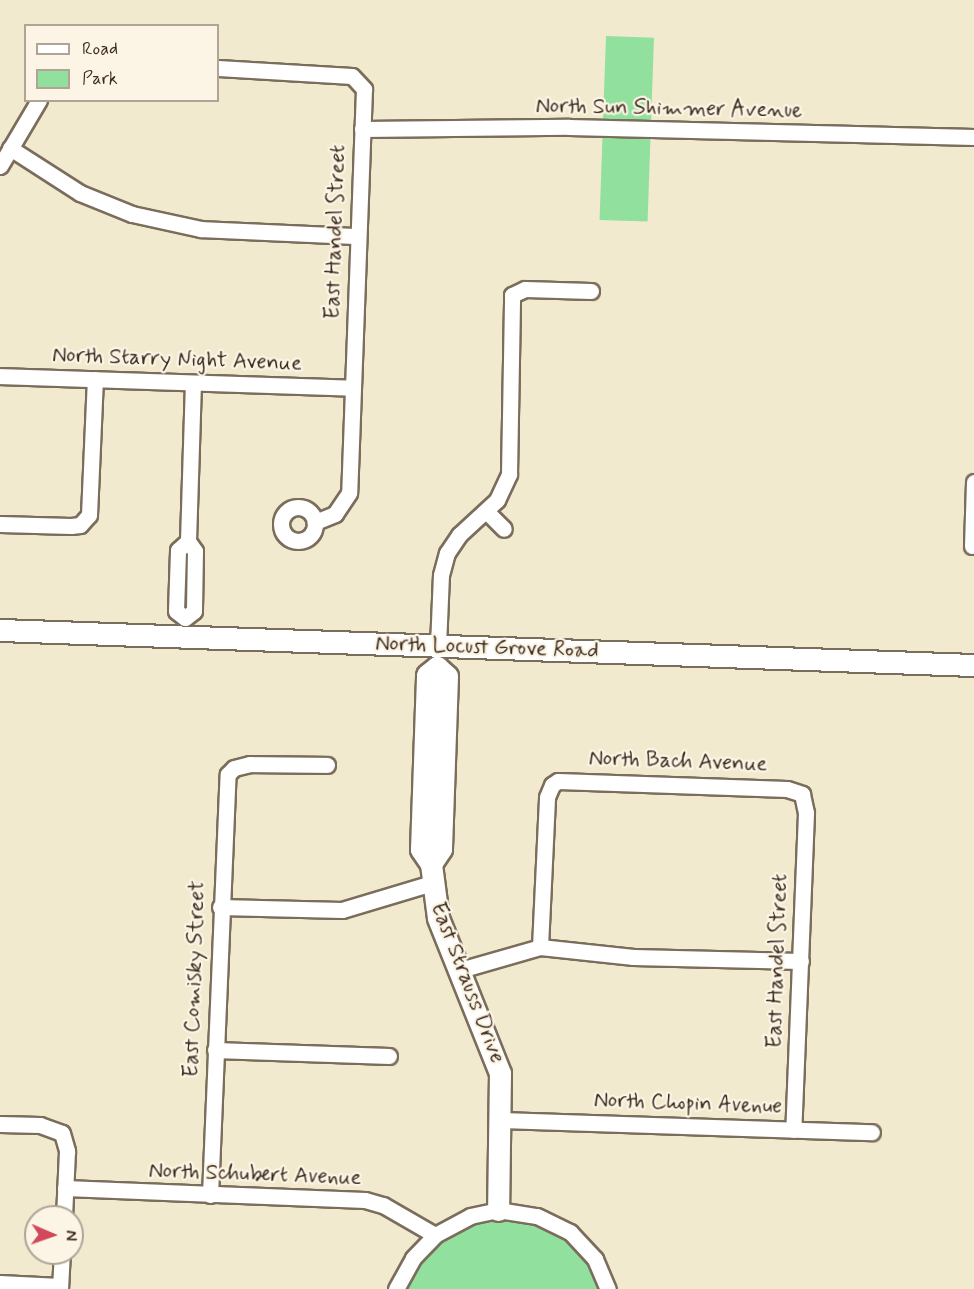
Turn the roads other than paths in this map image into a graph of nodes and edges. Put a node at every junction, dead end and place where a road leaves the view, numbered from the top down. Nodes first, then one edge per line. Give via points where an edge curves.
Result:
1 (219, 68) edge
2 (38, 102) edge
3 (363, 129) junction
4 (974, 137) edge
5 (10, 148) junction
6 (0, 166) edge
7 (358, 236) junction
8 (591, 291) dead end
9 (0, 376) edge
10 (94, 379) junction
11 (193, 383) junction
12 (353, 388) junction
13 (974, 482) edge
14 (486, 511) junction
15 (315, 522) dead end
16 (0, 524) edge
17 (504, 529) dead end
18 (972, 546) dead end
19 (185, 627) junction
20 (0, 630) edge
21 (438, 646) junction
22 (974, 665) edge
23 (327, 765) dead end
24 (802, 794) joint
25 (431, 874) junction
26 (220, 907) junction
27 (540, 947) junction
28 (801, 961) junction
29 (460, 970) junction
30 (215, 1050) junction
31 (388, 1056) dead end
32 (501, 1120) junction
33 (0, 1124) edge
34 (793, 1130) junction
35 (872, 1132) dead end
36 (65, 1188) junction
37 (210, 1195) junction
38 (64, 1205) edge
39 (498, 1210) junction
40 (435, 1234) junction
41 (61, 1265) edge
42 (0, 1283) edge
43 (60, 1287) edge
44 (396, 1289) edge
45 (609, 1289) edge

1 - 3 street, East Handel Street via 359,79 364,89
2 - 5 street
3 - 4 street, North Sun Shimmer Avenue via 499,131 569,127
3 - 7 street, East Handel Street
5 - 6 street
5 - 7 street via 80,193 132,214 201,229
7 - 12 street, East Handel Street
8 - 14 street, East Strauss Drive via 525,289 512,295 509,474 505,487
9 - 10 street, North Starry Night Avenue
10 - 11 street, North Starry Night Avenue
10 - 16 street via 91,509 86,520 71,526
11 - 12 street, North Starry Night Avenue
11 - 19 street via 188,541 195,551 194,612
12 - 15 street, East Handel Street via 349,493 335,514
13 - 18 street
14 - 17 street
14 - 21 street, East Strauss Drive via 459,535 447,553 441,575
19 - 20 main road, North Locust Grove Road
19 - 21 main road, North Locust Grove Road
21 - 22 main road, North Locust Grove Road
21 - 25 main road, East Strauss Drive via 437,667 426,675 422,849
23 - 26 street, East Comisky Street via 250,764 234,768 225,784
24 - 27 street, North Bach Avenue via 787,789 569,780 552,785 547,797
24 - 28 street, East Handel Street via 806,813
25 - 26 street via 342,910
25 - 29 main road, East Strauss Drive via 438,918
26 - 30 street, East Comisky Street
27 - 28 street via 633,957
27 - 29 street
28 - 34 street, East Handel Street
29 - 32 main road, East Strauss Drive via 500,1073
30 - 31 street
30 - 37 street, East Comisky Street
32 - 34 street, North Chopin Avenue
32 - 39 main road, East Strauss Drive
33 - 36 street via 40,1125 62,1132 67,1151
34 - 35 street, North Chopin Avenue
36 - 37 street, North Schubert Avenue
36 - 38 street
37 - 40 street, North Schubert Avenue via 365,1200
39 - 40 street via 470,1216
39 - 45 street via 537,1216 570,1232 595,1259
40 - 44 street via 413,1258
41 - 43 street
42 - 43 street

